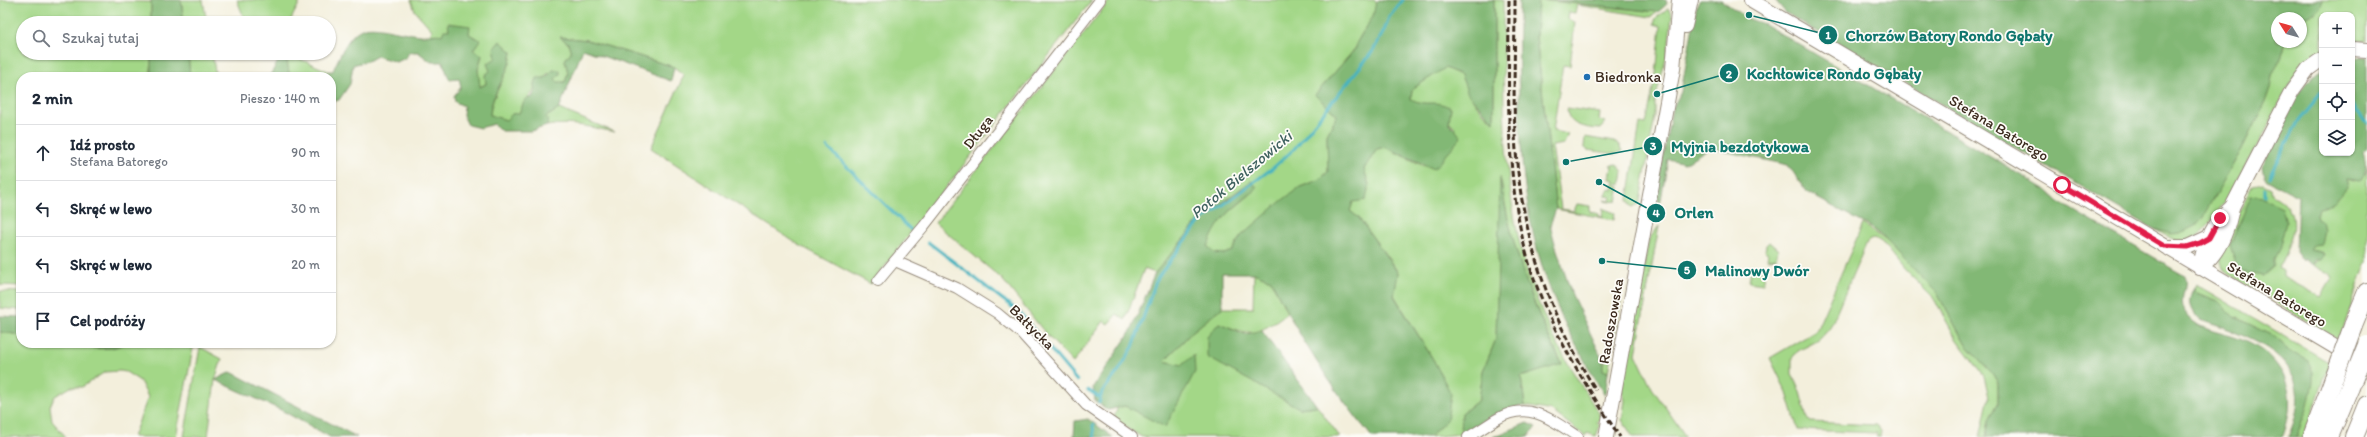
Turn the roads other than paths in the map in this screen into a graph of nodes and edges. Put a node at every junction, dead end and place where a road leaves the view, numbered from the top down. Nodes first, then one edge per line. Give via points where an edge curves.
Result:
1 (1100, 0) edge
2 (1679, 0) edge
3 (1692, 0) edge
4 (1743, 0) edge
5 (1754, 3) edge
6 (2355, 49) edge
7 (2367, 50) edge
8 (2319, 61) edge
9 (1673, 69) junction
10 (2232, 207) junction
11 (2209, 238) junction
12 (2164, 246) junction
13 (895, 261) junction
14 (2200, 268) junction
15 (878, 281) dead end
16 (2367, 292) edge
17 (2367, 345) edge
18 (2367, 366) edge
19 (2367, 405) edge
20 (1132, 437) edge
21 (1468, 437) edge
22 (1578, 437) edge
23 (1606, 437) edge
24 (2312, 437) edge
25 (2329, 437) edge
26 (2354, 437) edge

1 - 13 street, Długa
2 - 9 street, Radoszowska
3 - 9 street, Radoszowska
4 - 5 street, Stefana Batorego
5 - 12 street, Stefana Batorego
6 - 7 street
8 - 10 street via 2308,69 2292,91
9 - 23 street, Radoszowska
10 - 11 street via 2220,218
10 - 14 street via 2230,222 2215,253
11 - 12 street via 2187,247
11 - 14 street
12 - 14 street, Stefana Batorego
13 - 15 street, Długa
13 - 20 street, Bałtycka via 957,288 997,313 1020,333 1086,405
14 - 18 street, Stefana Batorego
16 - 24 highway, bridge
17 - 25 highway, bridge
19 - 26 highway
21 - 22 street via 1498,418 1528,412 1550,417

